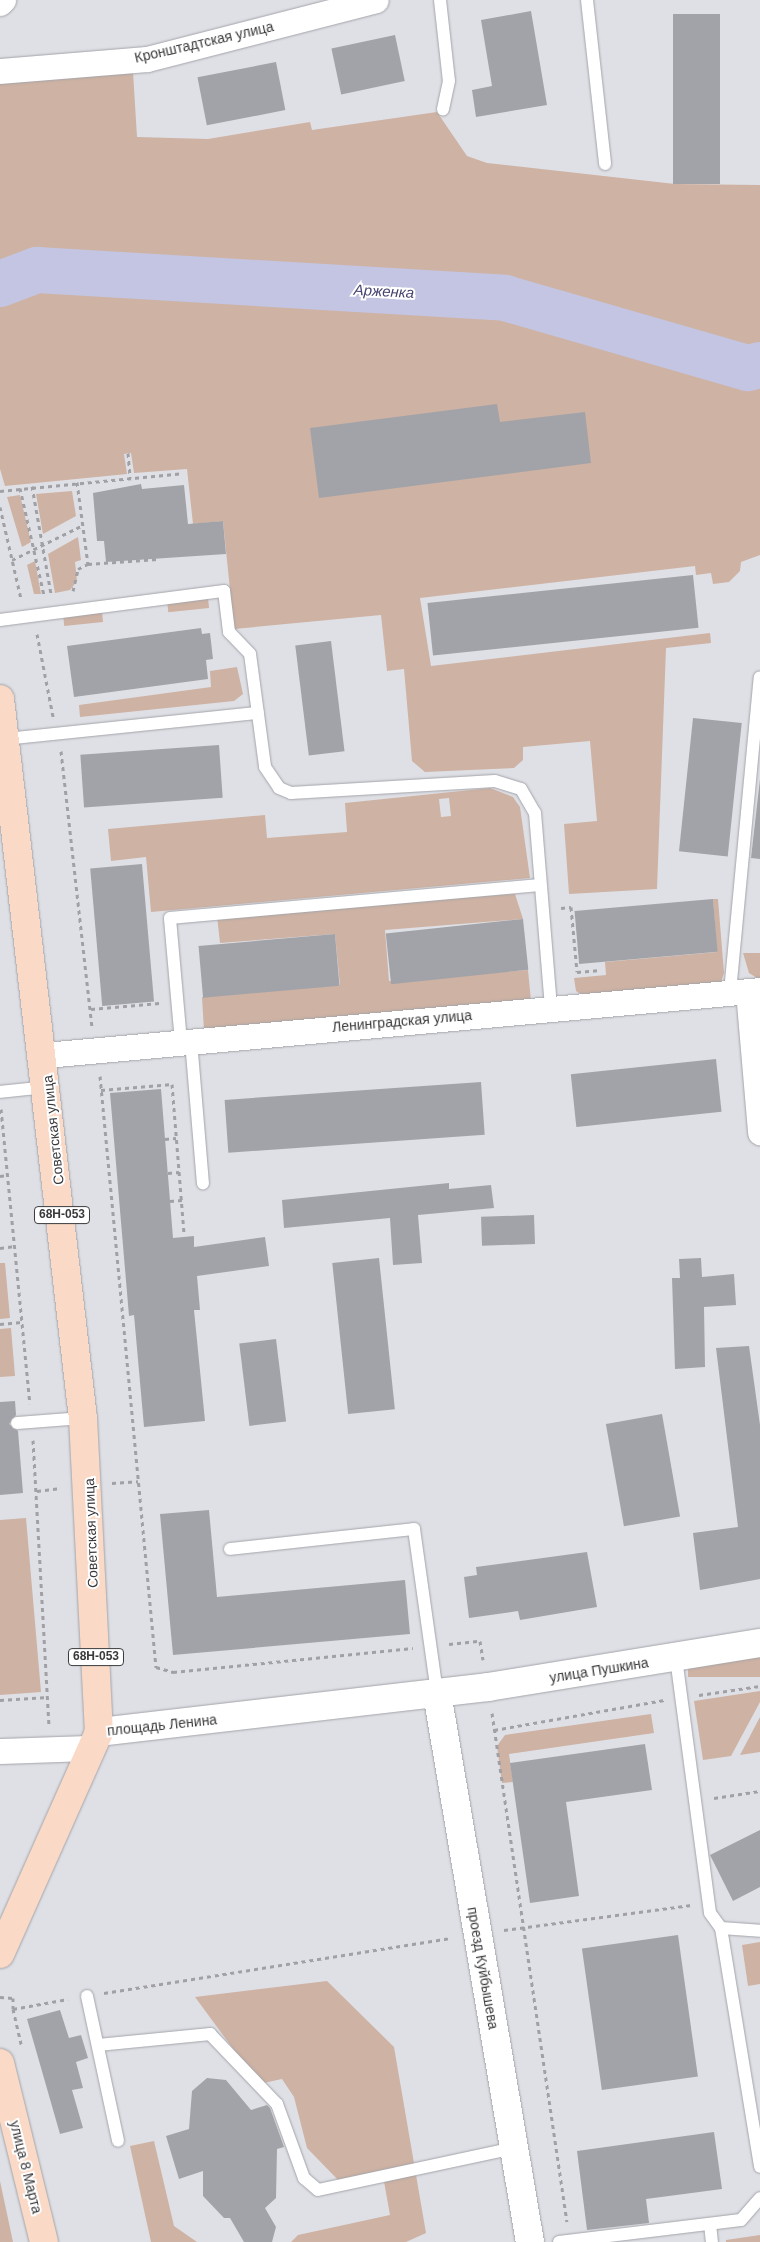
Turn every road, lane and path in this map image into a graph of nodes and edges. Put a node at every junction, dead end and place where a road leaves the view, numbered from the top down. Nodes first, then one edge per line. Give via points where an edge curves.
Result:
1 (376, 0) edge
2 (440, 0) edge
3 (588, 0) edge
4 (0, 71) edge
5 (443, 109) dead end
6 (605, 164) dead end
7 (128, 453) dead end
8 (182, 473) dead end
9 (130, 478) junction
10 (77, 482) junction
11 (32, 486) junction
12 (20, 488) junction
13 (0, 491) edge
14 (0, 507) edge
15 (83, 525) junction
16 (43, 546) junction
17 (34, 550) junction
18 (158, 559) dead end
19 (12, 560) junction
20 (88, 564) junction
21 (78, 583) dead end
22 (52, 596) dead end
23 (44, 597) dead end
24 (33, 616) junction
25 (0, 620) edge
26 (760, 677) edge
27 (0, 699) edge
28 (258, 713) junction
29 (57, 734) junction
30 (5, 739) junction
31 (540, 885) junction
32 (542, 909) junction
33 (601, 970) dead end
34 (746, 991) edge
35 (177, 1002) junction
36 (551, 1008) junction
37 (91, 1009) junction
38 (186, 1041) junction
39 (95, 1049) junction
40 (45, 1055) junction
41 (172, 1084) junction
42 (181, 1084) dead end
43 (48, 1087) junction
44 (101, 1090) junction
45 (1, 1099) edge
46 (760, 1132) edge
47 (176, 1138) junction
48 (165, 1139) dead end
49 (179, 1172) junction
50 (168, 1173) dead end
51 (8, 1175) junction
52 (0, 1176) edge
53 (204, 1183) dead end
54 (182, 1200) junction
55 (170, 1201) dead end
56 (184, 1233) dead end
57 (15, 1246) junction
58 (0, 1248) edge
59 (22, 1322) junction
60 (0, 1324) edge
61 (84, 1418) junction
62 (32, 1422) junction
63 (17, 1423) dead end
64 (230, 1549) dead end
65 (93, 1583) dead end
66 (760, 1643) edge
67 (676, 1658) junction
68 (173, 1672) dead end
69 (97, 1681) junction
70 (760, 1686) edge
71 (437, 1693) junction
72 (48, 1697) junction
73 (681, 1697) junction
74 (0, 1700) edge
75 (49, 1706) dead end
76 (494, 1730) dead end
77 (94, 1740) junction
78 (0, 1751) edge
79 (760, 1791) edge
80 (693, 1802) junction
81 (709, 1903) junction
82 (721, 1928) junction
83 (760, 1931) edge
84 (476, 1934) junction
85 (0, 1954) edge
86 (87, 1996) junction
87 (0, 1997) edge
88 (98, 2045) junction
89 (0, 2064) edge
90 (118, 2141) dead end
91 (514, 2148) junction
92 (760, 2167) edge
93 (758, 2206) edge
94 (710, 2224) junction
95 (44, 2242) edge
96 (530, 2242) edge
97 (559, 2242) edge
98 (712, 2242) edge

1 - 4 street, Кронштадтская улица via 146,59
2 - 5 lane via 450,81
3 - 6 lane
7 - 9 path
8 - 9 path
9 - 10 path
10 - 11 path
10 - 15 path
11 - 12 path
11 - 16 path
12 - 13 path
12 - 17 path
14 - 19 path
15 - 16 path
15 - 20 path
16 - 17 path
16 - 22 path
17 - 19 path
17 - 23 path
18 - 20 path
19 - 24 path via 21,599
20 - 21 path via 78,569
24 - 25 lane
24 - 28 lane via 224,591 229,632 250,654
24 - 29 path
26 - 34 lane
27 - 30 main road, Советская улица / 68Н-053
28 - 29 lane
28 - 31 lane via 269,780 291,793 495,781 521,790 536,813
29 - 30 lane
29 - 37 path
30 - 40 main road, Советская улица / 68Н-053
31 - 32 lane
31 - 35 lane via 170,918
32 - 33 path via 571,907 577,972
32 - 36 lane
34 - 36 street, Ленинградская улица
34 - 46 street
35 - 37 path
35 - 38 lane
36 - 38 street, Ленинградская улица
37 - 39 path
38 - 39 street, Ленинградская улица
38 - 53 lane
39 - 40 street, Ленинградская улица
39 - 44 path
40 - 43 main road, Советская улица / 68Н-053
41 - 42 path
41 - 44 path
41 - 47 path
43 - 45 lane
43 - 61 main road, Советская улица / 68Н-053
44 - 68 path via 153,1661 160,1671
45 - 51 path
47 - 48 path
47 - 49 path
49 - 50 path
49 - 54 path
51 - 52 path
51 - 57 path
54 - 55 path
54 - 56 path
57 - 58 path
57 - 59 path
59 - 60 path
59 - 62 path
61 - 62 lane
61 - 69 main road, Советская улица / 68Н-053
62 - 63 lane
62 - 72 path
64 - 71 lane via 414,1529
65 - 69 main road, Советская улица / 68Н-053
66 - 67 main road, улица Пушкина
67 - 71 main road, улица Пушкина
67 - 73 lane
69 - 77 main road, Советская улица / 68Н-053
70 - 73 path
71 - 77 main road, площадь Ленина
71 - 84 main road, проезд Куйбышева
72 - 74 path
72 - 75 path
73 - 76 path
73 - 80 lane
77 - 78 street
77 - 85 main road, площадь Ленина / 68Н-053
79 - 80 path
80 - 81 lane
81 - 82 lane
81 - 84 path
82 - 83 lane
82 - 92 lane
84 - 86 path
84 - 91 main road, проезд Куйбышева
86 - 87 path via 13,2009 13,1998
86 - 88 lane
88 - 90 lane
88 - 91 lane via 210,2034 277,2104 304,2178 318,2190
89 - 95 main road, улица 8 Марта
91 - 96 main road, проезд Куйбышева
93 - 94 lane via 741,2220
94 - 97 lane
94 - 98 lane

